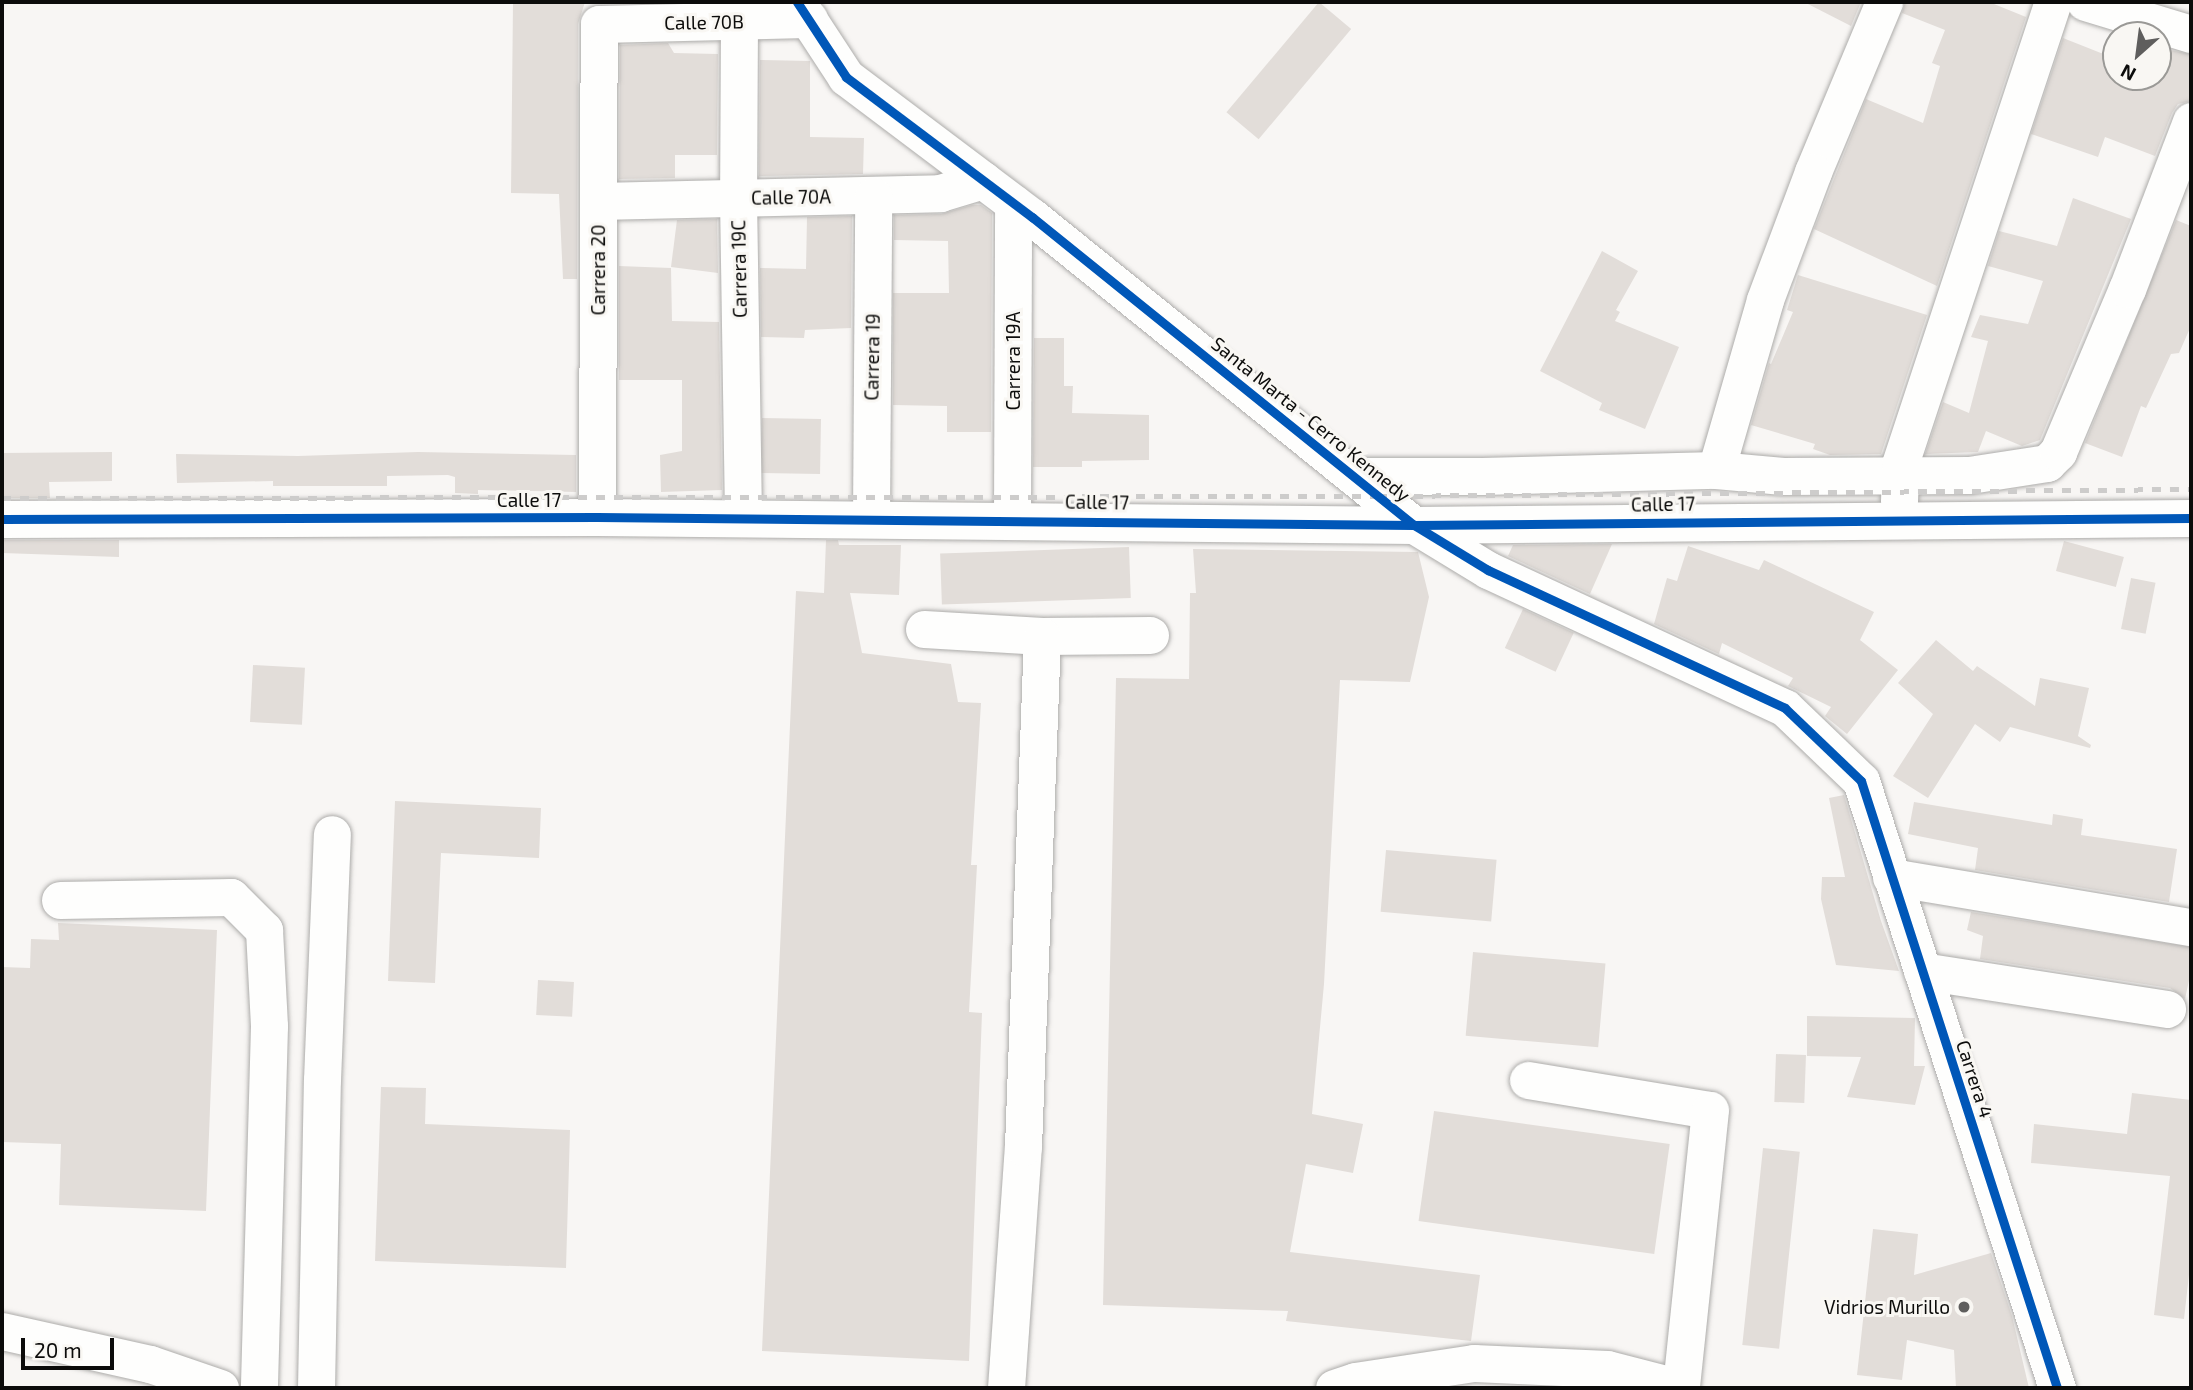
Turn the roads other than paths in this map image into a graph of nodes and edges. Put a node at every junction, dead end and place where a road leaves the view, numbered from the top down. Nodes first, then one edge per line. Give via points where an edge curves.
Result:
1 (1884, 2) edge
2 (2053, 2) edge
3 (2085, 2) edge
4 (803, 10) edge
5 (739, 21) junction
6 (599, 24) joint
7 (2191, 34) edge
8 (2191, 121) edge
9 (983, 180) junction
10 (873, 196) junction
11 (738, 198) junction
12 (598, 201) junction
13 (1013, 203) junction
14 (1716, 470) junction
15 (1353, 476) junction
16 (1899, 476) junction
17 (597, 517) junction
18 (743, 518) junction
19 (871, 518) junction
20 (2191, 518) edge
21 (2, 519) edge
22 (1012, 519) junction
23 (1901, 519) junction
24 (1415, 525) junction
25 (924, 629) dead end
26 (1150, 635) dead end
27 (1042, 636) junction
28 (1861, 781) joint
29 (331, 834) dead end
30 (1891, 877) junction
31 (60, 900) dead end
32 (2191, 927) edge
33 (1922, 971) junction
34 (2167, 1009) dead end
35 (1528, 1080) dead end
36 (2, 1331) edge
37 (1681, 1387) edge
38 (220, 1388) edge
39 (259, 1388) edge
40 (316, 1388) edge
41 (1006, 1388) edge
42 (1334, 1388) edge
43 (2057, 1388) edge

1 - 14 street via 1765,300
2 - 16 street
3 - 7 street
4 - 5 street, Calle 70B
4 - 9 street, Santa Marta - Cerro Kennedy via 846,77
5 - 6 street, Calle 70B
5 - 11 street, Carrera 19C
6 - 12 street, Carrera 20
8 - 16 street via 2058,452 2047,463 2027,469
9 - 10 street, Calle 70A via 940,193
9 - 13 street, Santa Marta - Cerro Kennedy
10 - 11 street, Calle 70A
10 - 19 street, Carrera 19
11 - 12 street, Calle 70A
11 - 18 street, Carrera 19C
12 - 17 street, Carrera 20
13 - 15 street, Santa Marta - Cerro Kennedy
13 - 22 street, Carrera 19A
14 - 15 street
14 - 16 street via 1783,476
15 - 24 street, Santa Marta - Cerro Kennedy
16 - 23 street
17 - 18 street, Calle 17
17 - 21 street, Calle 17
18 - 19 street, Calle 17
19 - 22 street, Calle 17
20 - 23 street, Calle 17
22 - 24 street, Calle 17
23 - 24 street, Calle 17
24 - 28 street, Santa Marta - Cerro Kennedy via 1488,570 1785,708
25 - 27 street
26 - 27 street
27 - 41 street via 1023,1147
28 - 30 street, Carrera 4
29 - 40 street
30 - 32 street
30 - 33 street, Carrera 4
31 - 39 street via 231,897 264,930 269,1026
33 - 34 street
33 - 43 street, Carrera 4
35 - 37 street via 1710,1110
36 - 38 street via 150,1364
37 - 42 street via 1606,1369 1474,1363

